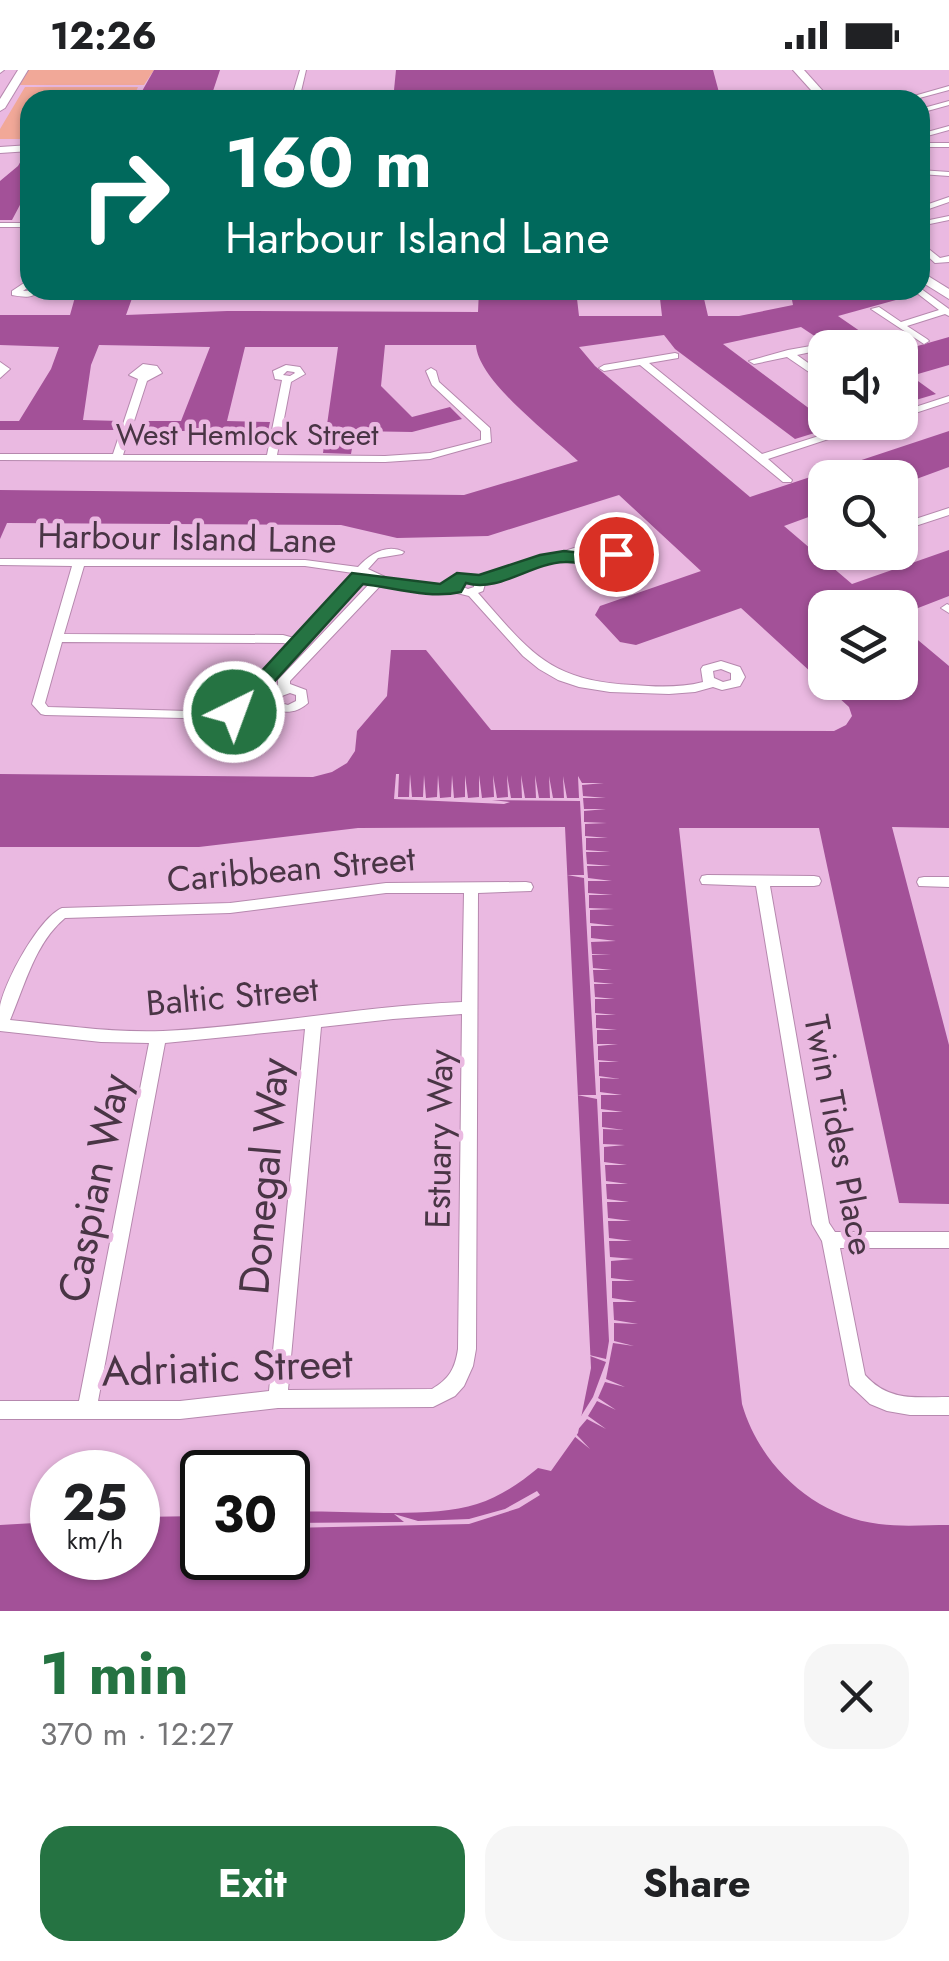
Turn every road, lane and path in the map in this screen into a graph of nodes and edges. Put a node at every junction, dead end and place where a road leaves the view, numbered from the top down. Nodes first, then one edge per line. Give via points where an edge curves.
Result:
1 (12, 70) edge
2 (23, 70) edge
3 (303, 70) edge
4 (312, 70) edge
5 (798, 70) edge
6 (304, 85) junction
7 (0, 90) edge
8 (301, 90) edge
9 (304, 90) edge
10 (817, 90) edge
11 (0, 108) edge
12 (876, 309) dead end
13 (948, 312) edge
14 (899, 325) junction
15 (924, 341) dead end
16 (808, 349) edge
17 (788, 353) junction
18 (675, 356) dead end
19 (754, 362) dead end
20 (644, 364) junction
21 (0, 365) edge
22 (604, 368) dead end
23 (808, 368) edge
24 (431, 371) dead end
25 (0, 375) edge
26 (143, 378) dead end
27 (288, 379) dead end
28 (949, 399) edge
29 (918, 408) edge
30 (818, 440) edge
31 (0, 457) edge
32 (117, 458) junction
33 (761, 458) junction
34 (271, 459) junction
35 (787, 480) dead end
36 (398, 552) dead end
37 (564, 556) dead end
38 (0, 565) edge
39 (78, 566) junction
40 (368, 576) junction
41 (476, 587) junction
42 (57, 638) junction
43 (297, 642) junction
44 (712, 683) dead end
45 (284, 688) dead end
46 (707, 880) dead end
47 (762, 880) junction
48 (814, 881) dead end
49 (924, 882) dead end
50 (949, 882) edge
51 (471, 887) junction
52 (526, 887) dead end
53 (470, 1008) junction
54 (314, 1020) junction
55 (0, 1024) edge
56 (158, 1037) junction
57 (830, 1240) junction
58 (949, 1240) edge
59 (454, 1388) joint
60 (278, 1399) junction
61 (949, 1406) edge
62 (0, 1410) edge
63 (87, 1410) junction

1 - 7 street
2 - 11 street
3 - 6 street
4 - 6 street
5 - 10 street
6 - 8 street
6 - 9 street
12 - 14 street
13 - 14 street
14 - 15 street
16 - 17 street
17 - 19 street
17 - 23 street
18 - 20 street
20 - 22 street
20 - 33 street
21 - 25 street
24 - 34 street, West Hemlock Street via 435,384 489,438 430,456
26 - 32 street
27 - 34 street
28 - 29 street
30 - 33 street
31 - 32 street, West Hemlock Street
32 - 34 street, West Hemlock Street
33 - 35 street
36 - 40 street via 375,556
37 - 41 street
38 - 39 street, Harbour Island Lane
39 - 40 street, Harbour Island Lane
39 - 42 street
40 - 41 street, Harbour Island Lane via 416,588
40 - 43 street
40 - 45 street via 350,615 315,643
41 - 44 street via 534,663 562,678 611,690
42 - 43 street
42 - 43 street via 38,704 45,712 224,716
46 - 47 street
47 - 48 street
47 - 57 street, Twin Tides Place via 821,1224
49 - 50 street
51 - 52 street, Caribbean Street
51 - 53 street, Estuary Way
51 - 55 street, Caribbean Street via 386,888 198,910 62,913 42,934
53 - 54 street, Baltic Street
53 - 59 street, Estuary Way via 467,1350
54 - 56 street, Baltic Street
54 - 60 street, Donegal Way
55 - 56 street, Baltic Street
56 - 63 street, Caspian Way
57 - 58 street
57 - 61 street, Twin Tides Place via 857,1379 869,1397
59 - 60 street, Adriatic Street via 433,1398
60 - 63 street, Adriatic Street via 180,1410
62 - 63 street, Adriatic Street

